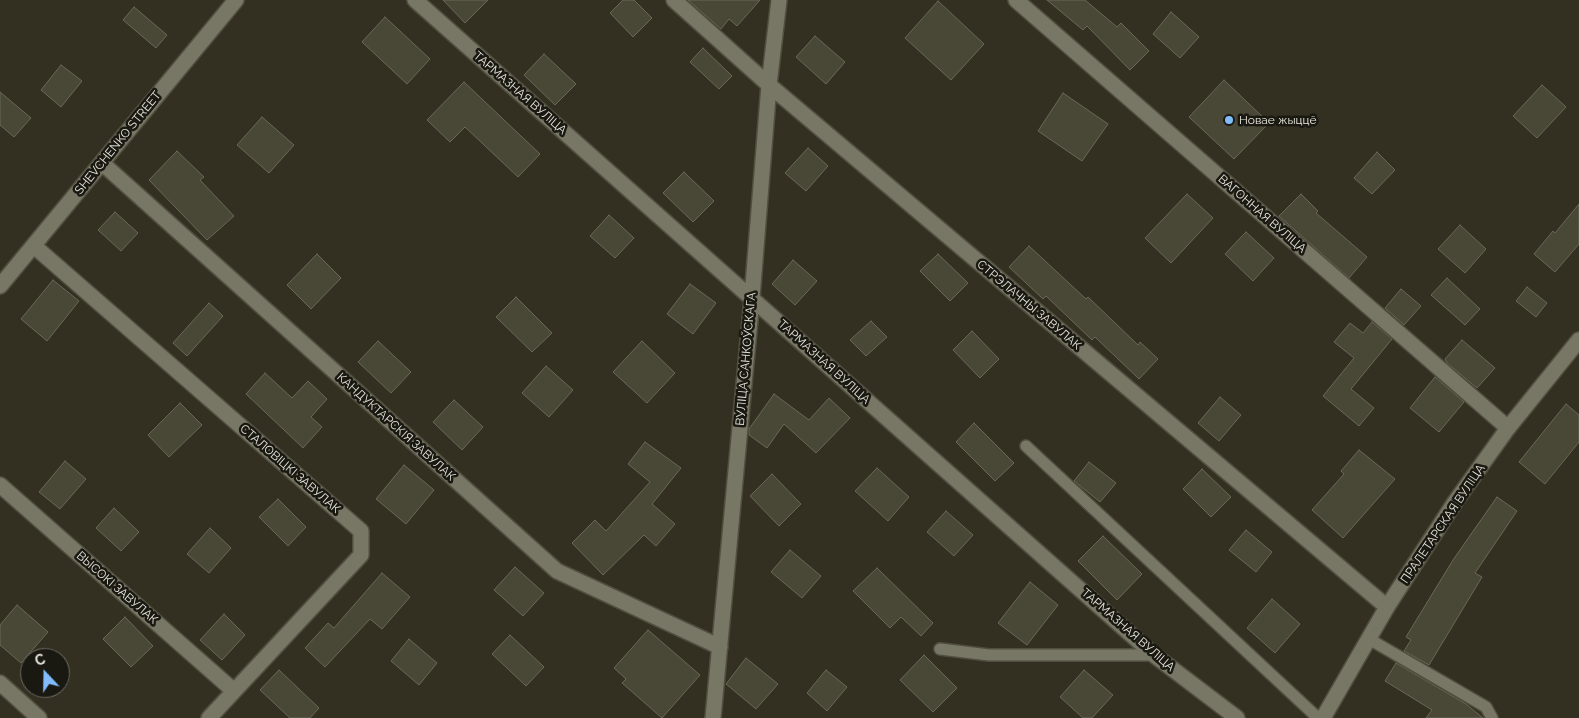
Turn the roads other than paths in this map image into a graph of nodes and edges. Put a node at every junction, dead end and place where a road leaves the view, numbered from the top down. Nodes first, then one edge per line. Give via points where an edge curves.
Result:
1 (236, 0) edge
2 (415, 0) edge
3 (674, 0) edge
4 (778, 0) edge
5 (1016, 0) edge
6 (769, 85) junction
7 (102, 163) junction
8 (34, 246) junction
9 (0, 286) edge
10 (752, 298) junction
11 (1579, 340) edge
12 (1508, 428) junction
13 (1026, 446) dead end
14 (0, 485) edge
15 (1387, 607) junction
16 (1369, 639) junction
17 (720, 647) junction
18 (940, 649) dead end
19 (1154, 655) junction
20 (0, 683) edge
21 (234, 691) junction
22 (39, 718) edge
23 (209, 718) edge
24 (713, 718) edge
25 (1237, 718) edge
26 (1318, 718) edge
27 (1323, 718) edge
28 (1492, 718) edge

1 - 7 street, SHEVCHENKO STREET
2 - 10 street, ТАРМАЗНАЯ ВУЛІЦА
3 - 6 street, СТРЭЛАЧНЫ ЗАВУЛАК
4 - 6 street, ВУЛІЦА САНКОЎСКАГА
5 - 12 street, ВАГОННАЯ ВУЛІЦА
6 - 10 street, ВУЛІЦА САНКОЎСКАГА
6 - 15 street, СТРЭЛАЧНЫ ЗАВУЛАК
7 - 8 street, SHEVCHENKO STREET
7 - 17 street, КАНДУКТАРСКІЯ ЗАВУЛАК via 557,571
8 - 9 street, SHEVCHENKO STREET
8 - 21 street, СТАЛОВІЦКІ ЗАВУЛАК via 361,531 361,555
10 - 17 street, ВУЛІЦА САНКОЎСКАГА
10 - 19 street, ТАРМАЗНАЯ ВУЛІЦА
11 - 12 street, ПРАЛЕТАРСКАЯ ВУЛІЦА
12 - 15 street, ПРАЛЕТАРСКАЯ ВУЛІЦА
13 - 26 lane
14 - 21 street, ВЫСОКІ ЗАВУЛАК
15 - 16 street, ПРАЛЕТАРСКАЯ ВУЛІЦА
16 - 27 street, ПРАЛЕТАРСКАЯ ВУЛІЦА
16 - 28 lane via 1486,707
17 - 24 street, ВУЛІЦА САНКОЎСКАГА
18 - 19 lane via 989,655
19 - 25 street, ТАРМАЗНАЯ ВУЛІЦА
20 - 22 street
21 - 23 street, СТАЛОВІЦКІ ЗАВУЛАК

